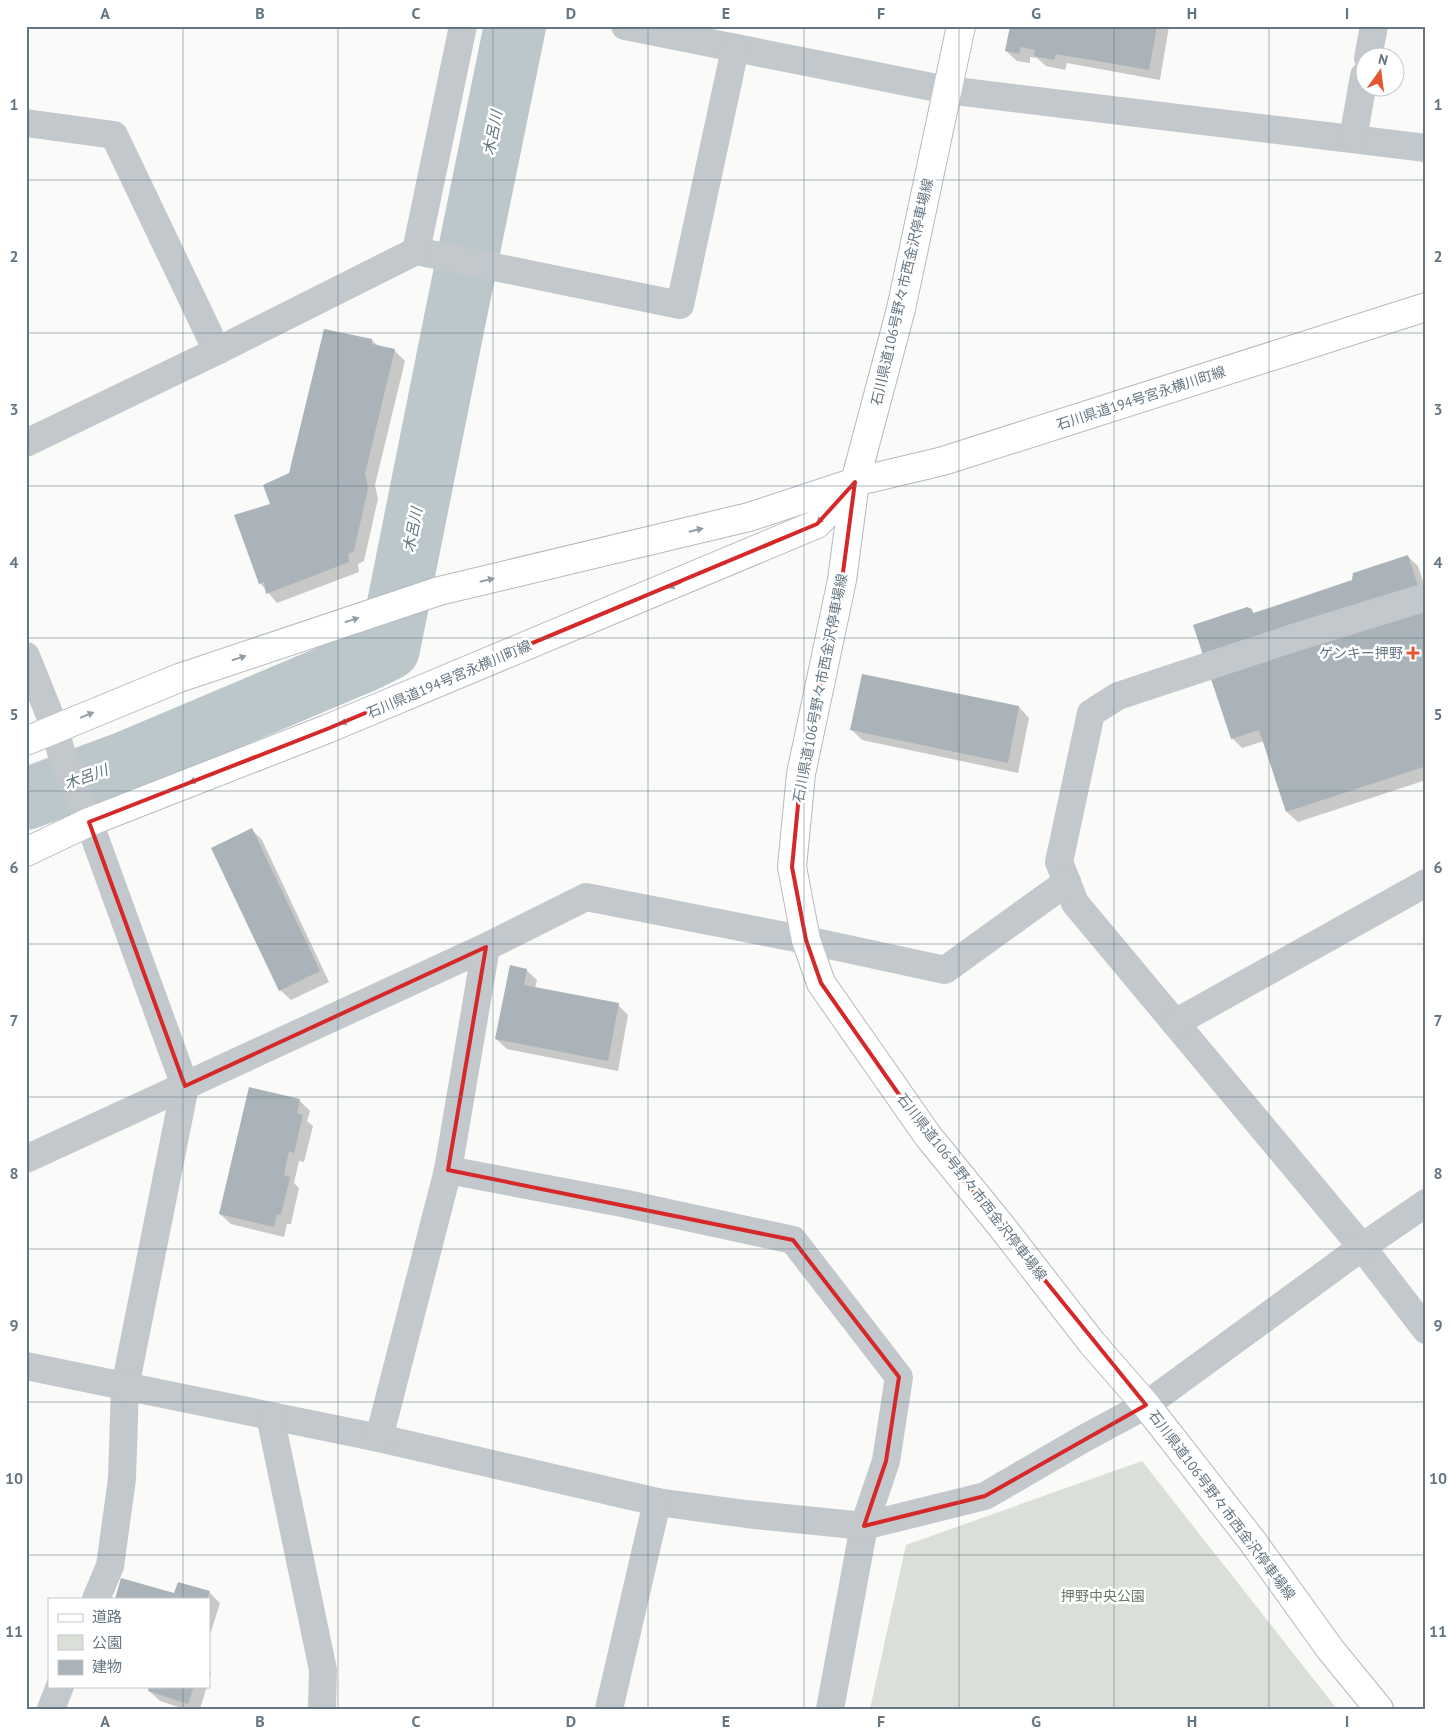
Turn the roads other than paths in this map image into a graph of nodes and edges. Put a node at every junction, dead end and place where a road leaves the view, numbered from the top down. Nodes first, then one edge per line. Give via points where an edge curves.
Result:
1 (463, 26) edge
2 (625, 26) edge
3 (961, 26) edge
4 (1374, 26) edge
5 (1370, 48) edge
6 (735, 49) junction
7 (948, 90) junction
8 (1360, 98) edge
9 (26, 123) edge
10 (1353, 139) junction
11 (1426, 148) edge
12 (424, 252) junction
13 (1426, 307) edge
14 (217, 352) junction
15 (26, 443) edge
16 (855, 482) junction
17 (1426, 597) edge
18 (26, 656) edge
19 (55, 728) junction
20 (26, 741) edge
21 (86, 815) junction
22 (26, 852) edge
23 (1067, 882) junction
24 (1426, 883) edge
25 (806, 940) junction
26 (486, 947) junction
27 (1175, 1023) junction
28 (185, 1086) junction
29 (26, 1159) edge
30 (448, 1170) junction
31 (1426, 1203) edge
32 (1362, 1247) junction
33 (1426, 1330) edge
34 (26, 1366) edge
35 (125, 1387) junction
36 (1146, 1405) junction
37 (270, 1416) junction
38 (379, 1438) junction
39 (657, 1502) junction
40 (864, 1526) junction
41 (96, 1598) edge
42 (59, 1688) edge
43 (51, 1709) edge
44 (322, 1709) edge
45 (608, 1709) edge
46 (830, 1709) edge
47 (1379, 1709) edge

1 - 12 street
2 - 6 street
3 - 7 main road, 石川県道106号野々市西金沢停車場線
4 - 5 street
6 - 7 street
6 - 12 street via 680,305
7 - 10 street
7 - 16 main road, 石川県道106号野々市西金沢停車場線 via 901,309
8 - 10 street
9 - 14 street via 114,135
10 - 11 street
12 - 14 street
13 - 16 main road, 石川県道194号宮永横川町線 via 943,461
14 - 15 street
19 -> 16 main road, 石川県道194号宮永横川町線 via 179,678 440,591 749,517
16 -> 21 main road, 石川県道194号宮永横川町線 via 817,524 337,725
16 - 25 main road, 石川県道106号野々市西金沢停車場線 via 842,580 801,774 795,824 792,868
17 - 23 street via 1118,696 1090,713 1059,862
18 - 19 street
19 - 20 main road, 石川県道194号宮永横川町線
19 - 21 street via 62,756
21 - 22 main road, 石川県道194号宮永横川町線
21 - 28 street
23 - 25 street via 945,970
23 - 27 street via 1075,903
24 - 27 street
25 - 26 street via 586,898
25 - 36 main road, 石川県道106号野々市西金沢停車場線 via 821,983 928,1136
26 - 28 street
26 - 30 street
27 - 32 street
28 - 29 street
28 - 35 street
30 - 38 street
30 - 40 street via 793,1240 899,1377 886,1461
31 - 32 street
32 - 33 street
32 - 36 street
34 - 35 street
35 - 37 street
35 - 41 street via 122,1479 110,1566
36 - 40 street via 985,1496
36 - 47 main road, 石川県道106号野々市西金沢停車場線
37 - 38 street
37 - 44 street via 323,1670
38 - 39 street
39 - 40 street
39 - 45 street
40 - 46 street
42 - 43 street

